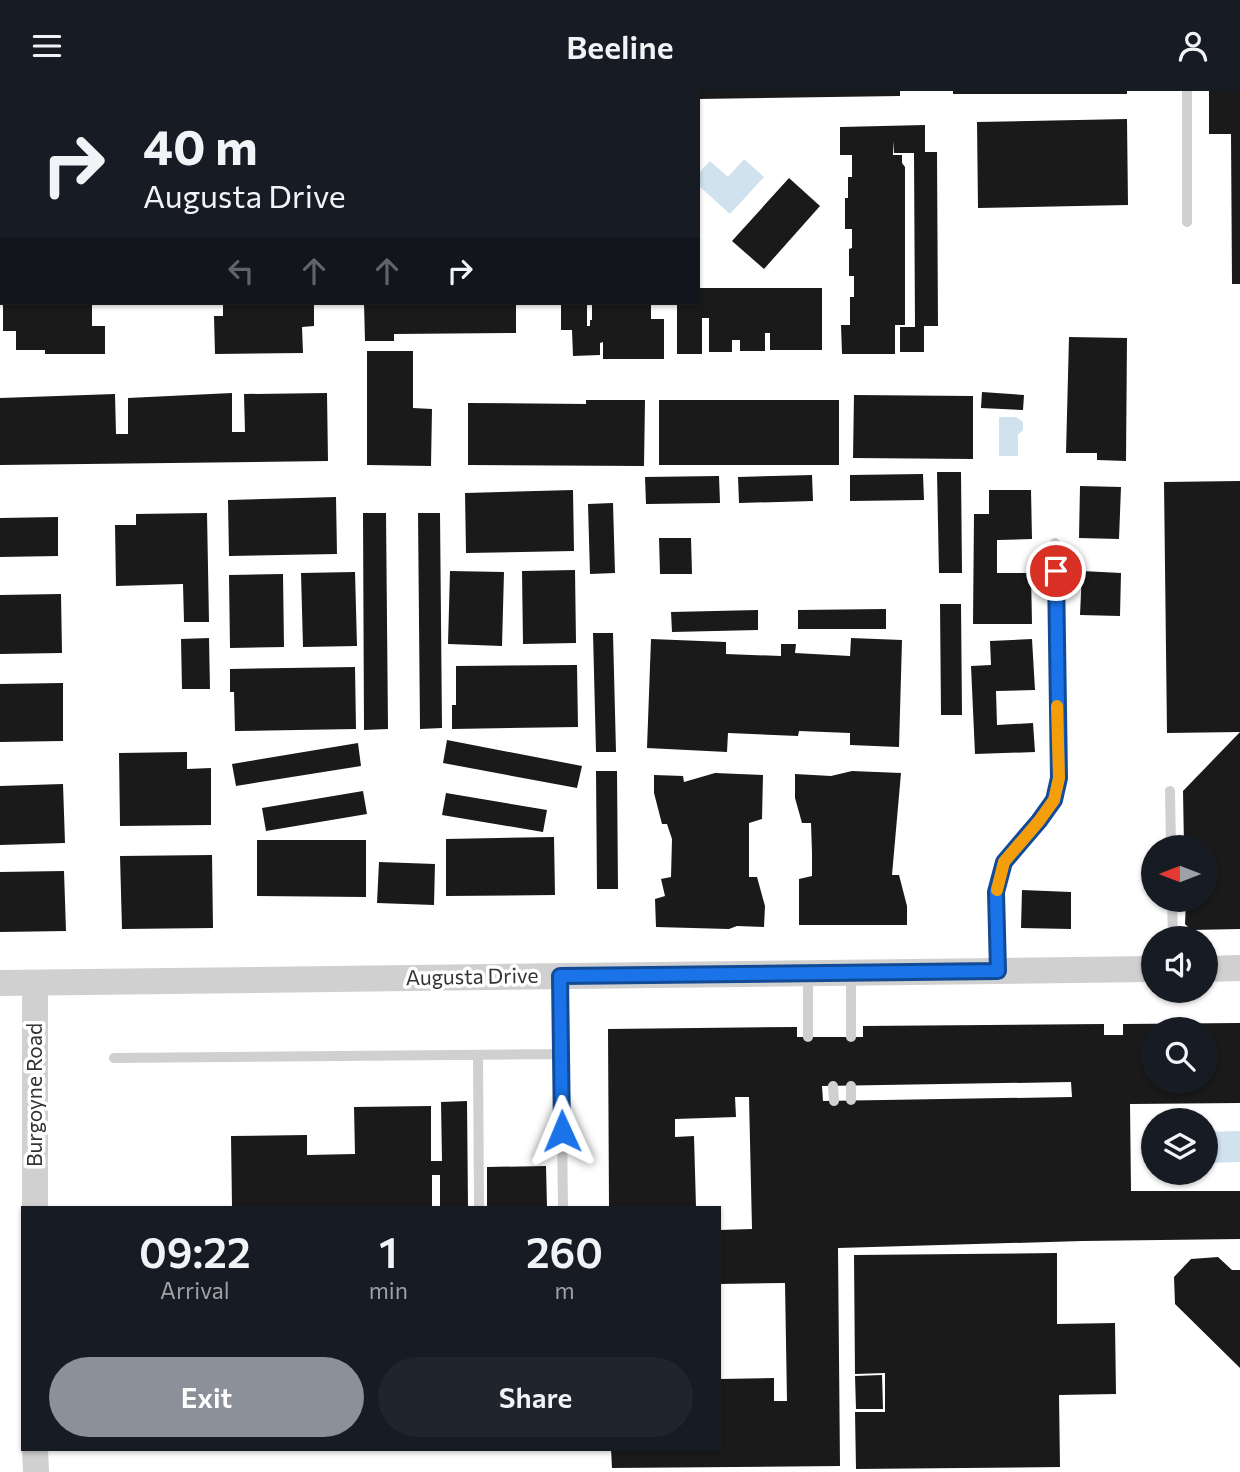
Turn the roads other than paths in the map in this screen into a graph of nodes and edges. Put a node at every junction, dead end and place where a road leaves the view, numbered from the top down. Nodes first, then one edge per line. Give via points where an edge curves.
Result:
1 (1186, 91) edge
2 (1187, 222) dead end
3 (1055, 544) dead end
4 (1170, 791) dead end
5 (1171, 835) edge
6 (1240, 968) edge
7 (1141, 969) edge
8 (1218, 969) edge
9 (998, 971) junction
10 (851, 974) junction
11 (808, 975) junction
12 (560, 976) junction
13 (0, 983) edge
14 (35, 983) junction
15 (808, 1037) dead end
16 (851, 1037) dead end
17 (561, 1054) junction
18 (478, 1055) junction
19 (114, 1058) dead end
20 (834, 1086) dead end
21 (851, 1086) dead end
22 (851, 1100) dead end
23 (834, 1101) dead end
24 (35, 1206) edge
25 (479, 1206) edge
26 (563, 1206) edge
27 (35, 1451) edge
28 (36, 1472) edge

1 - 2 lane
3 - 9 lane via 1059,778 1054,800 1004,862 996,892
4 - 5 lane
6 - 8 street
7 - 9 street, Augusta Drive
9 - 10 street, Augusta Drive
10 - 11 street, Augusta Drive
10 - 16 lane
11 - 12 street, Augusta Drive
11 - 15 lane
12 - 14 street, Augusta Drive
12 - 17 lane
13 - 14 street, Augusta Drive
14 - 24 street, Burgoyne Road
17 - 18 lane
17 - 26 lane
18 - 19 lane
18 - 25 lane
20 - 23 lane
21 - 22 lane
27 - 28 street

